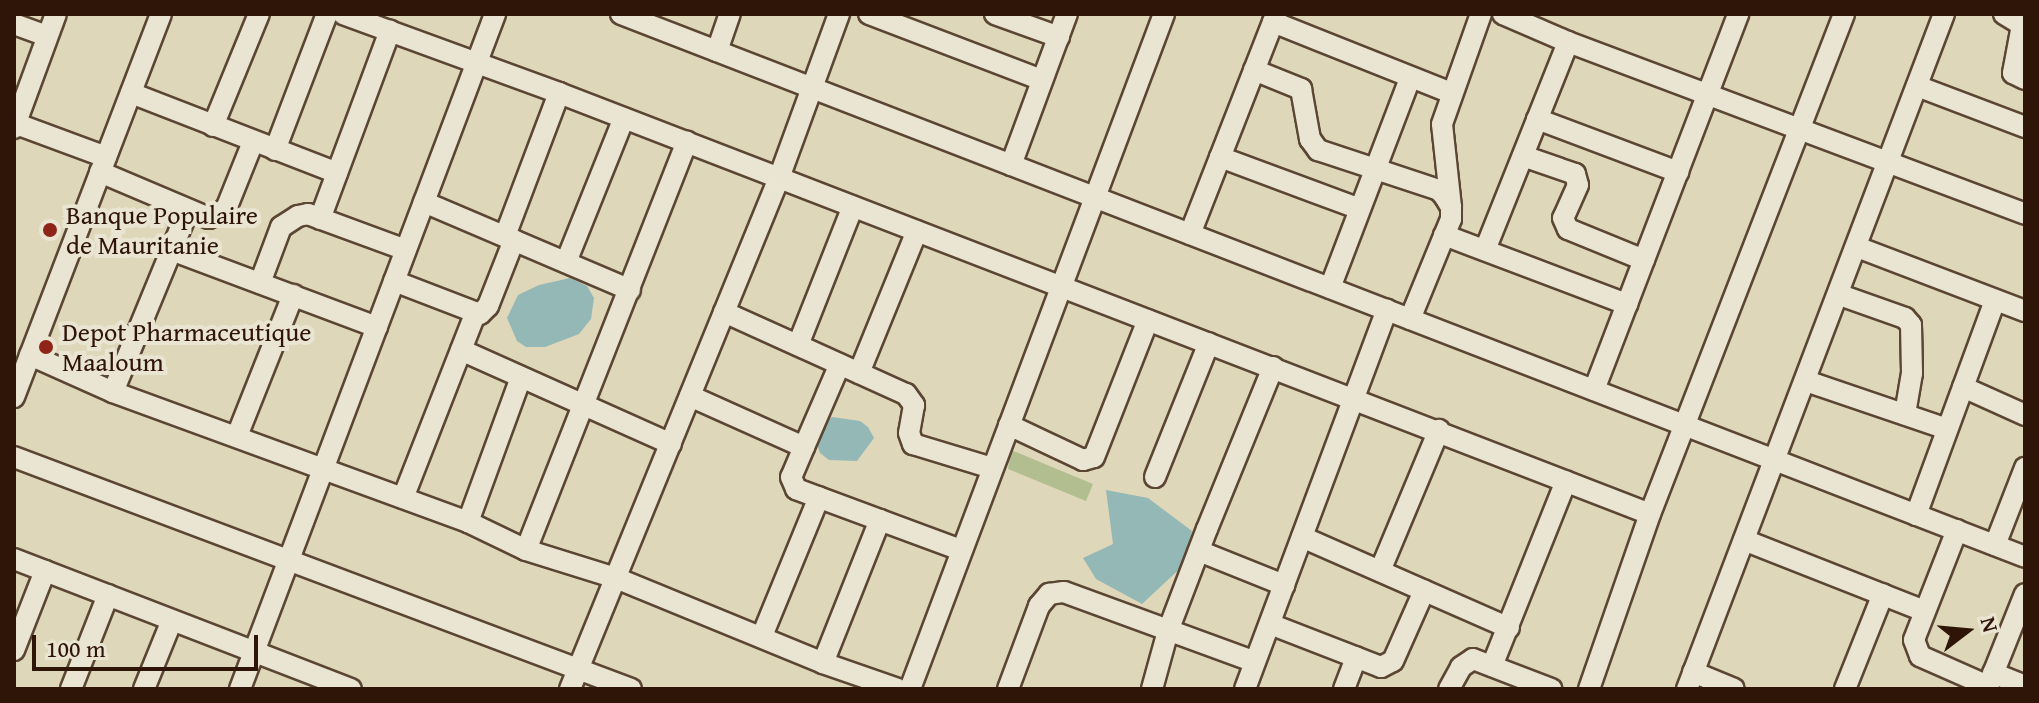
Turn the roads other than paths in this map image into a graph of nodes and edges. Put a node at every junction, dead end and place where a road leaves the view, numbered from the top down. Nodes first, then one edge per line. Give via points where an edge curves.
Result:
1 (56, 14) edge
2 (161, 14) edge
3 (259, 14) edge
4 (327, 14) edge
5 (343, 14) edge
6 (495, 14) edge
7 (621, 14) edge
8 (730, 14) edge
9 (839, 14) edge
10 (869, 14) edge
11 (995, 14) edge
12 (1067, 14) edge
13 (1164, 14) edge
14 (1481, 14) edge
15 (1738, 14) edge
16 (1844, 14) edge
17 (1944, 14) edge
18 (2004, 14) edge
19 (1517, 16) edge
20 (1274, 18) edge
21 (898, 19) edge
22 (14, 24) edge
23 (390, 31) junction
24 (47, 36) junction
25 (1059, 37) junction
26 (1568, 42) junction
27 (717, 51) junction
28 (477, 62) junction
29 (1254, 70) junction
30 (1410, 78) junction
31 (2025, 79) edge
32 (1042, 80) junction
33 (1917, 86) junction
34 (811, 88) junction
35 (131, 93) junction
36 (559, 93) junction
37 (1451, 93) junction
38 (1708, 93) junction
39 (624, 118) junction
40 (1537, 119) junction
41 (15, 125) edge
42 (213, 126) junction
43 (2025, 127) edge
44 (1799, 128) junction
45 (253, 142) junction
46 (687, 142) junction
47 (275, 150) junction
48 (1523, 156) junction
49 (1220, 157) junction
50 (1889, 162) junction
51 (103, 164) junction
52 (1011, 165) junction
53 (1375, 170) junction
54 (1678, 172) junction
55 (337, 173) junction
56 (779, 178) junction
57 (1095, 197) junction
58 (424, 202) junction
59 (853, 206) junction
60 (1451, 207) junction
61 (1360, 209) junction
62 (188, 210) junction
63 (2025, 214) edge
64 (320, 219) junction
65 (917, 231) junction
66 (1190, 234) junction
67 (1444, 235) junction
68 (509, 238) junction
69 (1857, 247) junction
70 (171, 250) junction
71 (406, 250) junction
72 (1485, 250) junction
73 (1644, 260) junction
74 (566, 262) junction
75 (394, 281) junction
76 (260, 283) junction
77 (1061, 287) junction
78 (1330, 288) junction
79 (630, 290) junction
80 (293, 295) junction
81 (1840, 295) junction
82 (1995, 300) junction
83 (1627, 304) junction
84 (1387, 310) junction
85 (2025, 311) edge
86 (724, 312) junction
87 (475, 314) junction
88 (1410, 319) junction
89 (1148, 320) junction
90 (377, 327) junction
91 (1209, 343) junction
92 (798, 345) junction
93 (461, 350) junction
94 (30, 355) junction
95 (1273, 367) junction
96 (850, 368) junction
97 (521, 377) junction
98 (1806, 381) junction
99 (1963, 387) junction
100 (1594, 390) junction
101 (113, 392) junction
102 (690, 396) junction
103 (14, 397) edge
104 (1354, 398) junction
105 (583, 406) junction
106 (1905, 414) junction
107 (2025, 415) edge
108 (1009, 425) junction
109 (1685, 425) junction
110 (1947, 429) junction
111 (1439, 430) junction
112 (237, 436) junction
113 (671, 444) junction
114 (804, 447) junction
115 (14, 457) edge
116 (1774, 460) junction
117 (992, 468) junction
118 (2025, 468) edge
119 (324, 469) junction
120 (1155, 477) dead end
121 (1566, 481) junction
122 (819, 497) junction
123 (403, 498) junction
124 (1650, 514) junction
125 (1916, 515) junction
126 (880, 520) junction
127 (468, 522) junction
128 (1957, 530) junction
129 (1302, 537) junction
130 (1744, 540) junction
131 (1995, 545) junction
132 (526, 550) junction
133 (961, 550) junction
134 (1199, 551) junction
135 (2025, 557) edge
136 (14, 559) edge
137 (289, 563) junction
138 (45, 571) junction
139 (1380, 571) junction
140 (616, 578) junction
141 (1284, 585) junction
142 (1424, 591) junction
143 (1883, 594) junction
144 (2025, 594) edge
145 (108, 595) junction
146 (1924, 611) junction
147 (172, 620) junction
148 (1270, 624) junction
149 (1509, 628) junction
150 (1168, 631) junction
151 (762, 636) junction
152 (2016, 645) edge
153 (14, 650) edge
154 (255, 652) junction
155 (1356, 657) junction
156 (1255, 662) junction
157 (823, 663) junction
158 (1492, 666) junction
159 (578, 669) junction
160 (1690, 681) edge
161 (1989, 683) edge
162 (329, 685) edge
163 (2025, 686) edge
164 (71, 689) edge
165 (144, 689) edge
166 (240, 689) edge
167 (351, 689) edge
168 (570, 689) edge
169 (631, 689) edge
170 (898, 689) edge
171 (910, 689) edge
172 (1008, 689) edge
173 (1152, 689) edge
174 (1245, 689) edge
175 (1344, 689) edge
176 (1449, 689) edge
177 (1551, 689) edge
178 (1589, 689) edge
179 (1734, 689) edge
180 (1845, 689) edge

1 - 24 street
2 - 35 street
3 - 42 street
4 - 47 street
5 - 23 street
6 - 28 street
7 - 27 street
8 - 27 street
9 - 34 street
10 - 21 street
11 - 25 street
12 - 25 street
13 - 57 street
14 - 37 street
15 - 38 street
16 - 44 street
17 - 33 street
18 - 31 street via 2022,25 2013,73
19 - 26 street
20 - 29 street
20 - 30 street
21 - 32 street
22 - 24 street
23 - 28 street
23 - 55 street
24 - 41 street
25 - 32 street
26 - 38 street
26 - 40 street
27 - 34 street
28 - 36 street
28 - 58 street
29 - 49 street
29 - 53 street via 1301,89 1313,145
30 - 37 street
30 - 53 street
32 - 52 street
33 - 43 street
33 - 50 street
34 - 52 street
34 - 56 street
35 - 42 street
35 - 51 street
36 - 39 street
36 - 68 street
37 - 60 street via 1440,133
38 - 44 street
38 - 54 street
39 - 46 street
39 - 74 street
40 - 48 street
40 - 54 street
41 - 51 street
42 - 45 street
44 - 50 street
44 - 109 street
45 - 47 street
45 - 62 street via 222,213 209,218
46 - 56 street
46 - 79 street
47 - 55 street
48 - 72 street
48 - 73 street via 1575,174 1578,185 1563,218 1568,229
49 - 61 street
49 - 66 street
50 - 63 street
50 - 69 street
51 - 62 street
51 - 94 street
52 - 57 street
53 - 60 street via 1439,190
53 - 61 street
54 - 73 street
55 - 64 street
56 - 59 street
56 - 86 street
57 - 66 street
57 - 77 street
58 - 68 street
58 - 71 street
59 - 65 street
59 - 92 street
60 - 67 street
61 - 78 street
62 - 70 street
64 - 71 street
64 - 76 street via 308,214 281,227
65 - 77 street
65 - 96 street
66 - 78 street
67 - 72 street
67 - 88 street
68 - 74 street
68 - 87 street via 488,306
69 - 81 street
69 - 82 street
70 - 76 street
70 - 101 street
71 - 75 street
72 - 83 street
73 - 83 street
74 - 79 street
75 - 87 street
75 - 90 street
76 - 80 street
77 - 89 street
77 - 108 street
78 - 84 street
79 - 105 street
80 - 90 street
80 - 112 street
81 - 98 street
81 - 106 street via 1905,318 1911,325 1912,373
82 - 85 street
82 - 99 street
83 - 100 street
84 - 88 street
84 - 104 street
86 - 92 street
86 - 102 street
87 - 93 street
88 - 100 street
89 - 91 street
89 - 108 street via 1094,457 1083,460
90 - 119 street
91 - 95 street
91 - 120 street
92 - 96 street
93 - 97 street
93 - 123 street
94 - 101 street
94 - 103 street
95 - 104 street
95 - 134 street
96 - 114 street
96 - 117 street via 906,394 914,405 909,433 913,444
97 - 105 street
97 - 127 street
98 - 106 street
98 - 116 street
99 - 107 street
99 - 110 street
100 - 109 street
101 - 112 street
102 - 113 street
102 - 114 street
104 - 111 street
104 - 129 street
105 - 113 street
105 - 132 street
106 - 110 street
108 - 117 street
109 - 116 street
109 - 124 street
110 - 125 street
111 - 121 street
111 - 139 street
112 - 119 street
113 - 140 street
114 - 122 street via 792,484
115 - 137 street
116 - 125 street
116 - 130 street
117 - 133 street
118 - 131 street
119 - 123 street
119 - 137 street
121 - 124 street
121 - 149 street
122 - 126 street
122 - 151 street
123 - 127 street
124 - 178 street
125 - 128 street
126 - 133 street
126 - 157 street
127 - 132 street
128 - 131 street
128 - 146 street
129 - 139 street
129 - 141 street
130 - 143 street
130 - 160 street
131 - 135 street
132 - 140 street
133 - 171 street
134 - 141 street
134 - 150 street
136 - 138 street
137 - 154 street
137 - 159 street
138 - 145 street
138 - 153 street
139 - 142 street
140 - 151 street
140 - 159 street
141 - 148 street
142 - 149 street
142 - 155 street via 1393,661 1381,667
143 - 146 street
143 - 180 street
144 - 152 street
145 - 147 street
145 - 164 street
146 - 161 street via 1914,640 1920,656
147 - 154 street
147 - 165 street
148 - 155 street
148 - 156 street
149 - 158 street
150 - 156 street
150 - 172 street via 1064,592 1049,594 1039,606
150 - 173 street
151 - 157 street
152 - 161 street
154 - 162 street
154 - 166 street
155 - 175 street
156 - 174 street
157 - 170 street
158 - 176 street via 1473,659 1466,662
158 - 177 street
159 - 168 street
159 - 169 street
160 - 179 street
161 - 163 street
162 - 167 street

